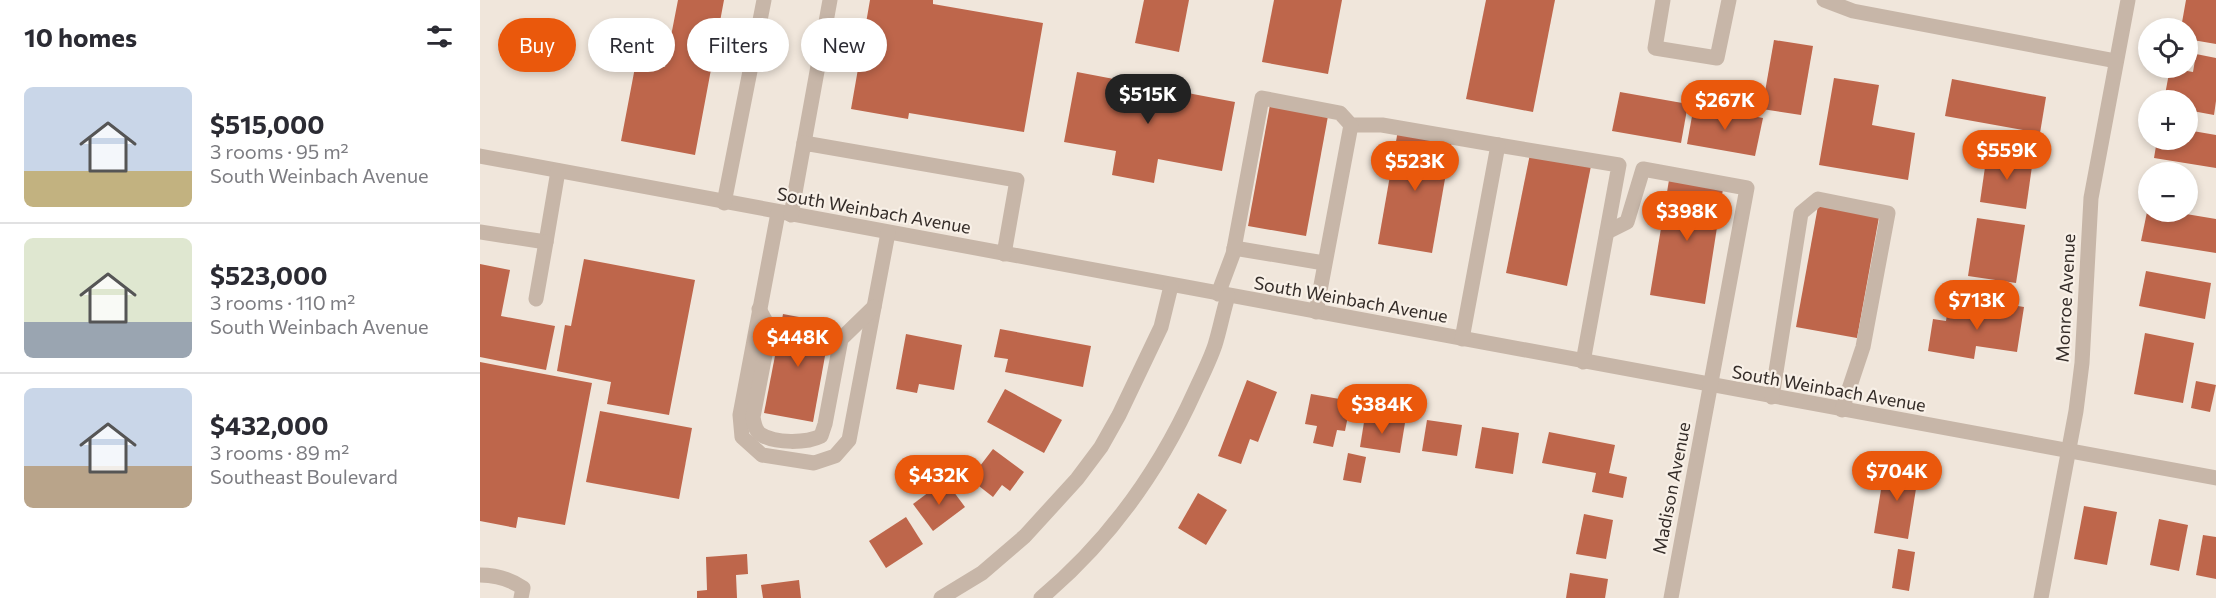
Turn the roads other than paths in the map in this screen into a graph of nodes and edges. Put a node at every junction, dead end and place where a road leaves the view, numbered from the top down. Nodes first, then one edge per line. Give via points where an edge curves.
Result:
1 (764, 0) edge
2 (830, 0) edge
3 (1663, 0) edge
4 (1729, 0) edge
5 (1824, 0) edge
6 (2128, 0) edge
7 (2116, 61) junction
8 (1351, 125) junction
9 (804, 143) junction
10 (1498, 145) junction
11 (480, 156) edge
12 (558, 171) junction
13 (724, 203) junction
14 (784, 214) junction
15 (480, 232) edge
16 (1607, 232) junction
17 (888, 233) junction
18 (546, 242) junction
19 (1234, 248) junction
20 (1004, 254) junction
21 (1324, 263) junction
22 (1171, 286) junction
23 (1223, 295) junction
24 (536, 299) dead end
25 (874, 307) junction
26 (759, 309) junction
27 (1316, 312) junction
28 (1462, 339) junction
29 (1583, 362) junction
30 (1710, 386) junction
31 (1772, 397) junction
32 (1842, 410) junction
33 (2068, 451) junction
34 (2216, 478) edge
35 (480, 575) edge
36 (522, 593) edge
37 (941, 598) edge
38 (1041, 598) edge
39 (1671, 598) edge
40 (2041, 598) edge

1 - 13 street
2 - 9 street
3 - 4 street via 1655,48 1717,58
5 - 7 street via 1853,10
6 - 7 street, Monroe Avenue
7 - 33 street, Monroe Avenue via 2091,198 2082,363
8 - 10 street via 1382,125
8 - 19 street via 1341,113 1262,98
8 - 21 street
9 - 14 street
9 - 20 street via 1017,180
10 - 16 street via 1619,165
10 - 28 street
11 - 12 street, South Weinbach Avenue
12 - 13 street, South Weinbach Avenue
12 - 18 street
13 - 14 street, South Weinbach Avenue
14 - 17 street, South Weinbach Avenue
14 - 26 street
15 - 18 street
16 - 29 street
16 - 30 street, Madison Avenue via 1627,222 1644,169 1747,188
17 - 20 street, South Weinbach Avenue
17 - 25 street
18 - 24 street
19 - 21 street
19 - 23 street
20 - 22 street, South Weinbach Avenue
21 - 27 street
22 - 23 street, South Weinbach Avenue
22 - 37 street via 1161,327 1101,447 1026,536 982,573
23 - 27 street, South Weinbach Avenue
23 - 38 street via 1215,346 1148,478 1096,546
25 - 26 street via 841,339 821,436 799,442 771,438 755,427 753,417 770,329
25 - 26 street via 849,440 835,456 814,463 762,455 742,437 740,416
27 - 28 street, South Weinbach Avenue
28 - 29 street, South Weinbach Avenue
29 - 30 street, South Weinbach Avenue
30 - 31 street, South Weinbach Avenue
30 - 39 street, Madison Avenue
31 - 32 street, South Weinbach Avenue
31 - 32 street via 1801,213 1818,199 1888,213 1863,347
32 - 33 street, South Weinbach Avenue
33 - 34 street, South Weinbach Avenue
33 - 40 street, Monroe Avenue
35 - 36 street via 513,581

